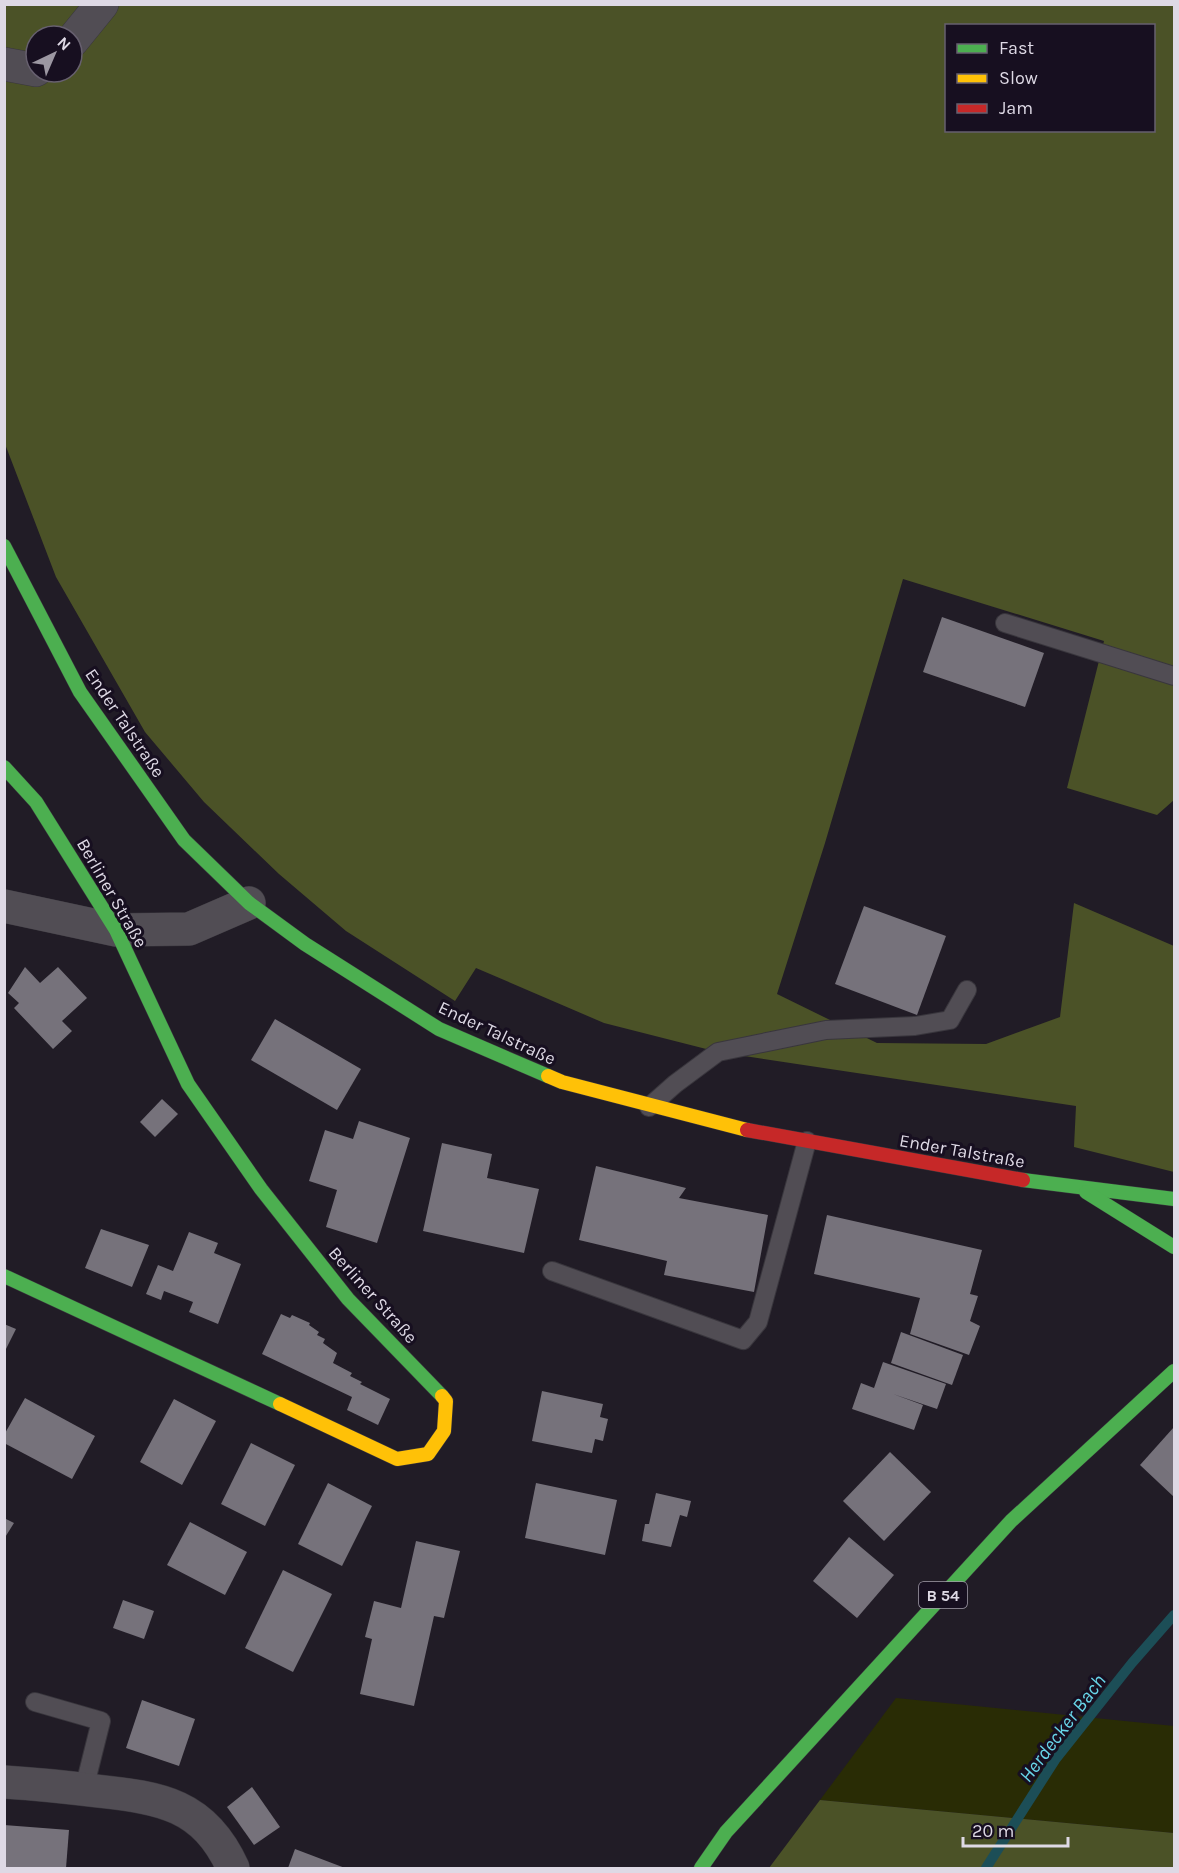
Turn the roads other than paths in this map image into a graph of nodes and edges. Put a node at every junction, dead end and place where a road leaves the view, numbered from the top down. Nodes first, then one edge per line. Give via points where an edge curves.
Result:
1 (102, 4) edge
2 (84, 26) edge
3 (4, 64) edge
4 (24, 68) edge
5 (4, 546) edge
6 (1005, 623) dead end
7 (1174, 676) edge
8 (4, 767) edge
9 (249, 903) junction
10 (4, 906) edge
11 (116, 930) junction
12 (967, 990) dead end
13 (649, 1107) junction
14 (807, 1141) junction
15 (1082, 1189) junction
16 (1174, 1199) edge
17 (1174, 1247) edge
18 (552, 1271) dead end
19 (4, 1276) edge
20 (1174, 1371) edge
21 (35, 1702) dead end
22 (4, 1782) edge
23 (84, 1789) junction
24 (233, 1869) edge
25 (702, 1869) edge

1 - 2 street
3 - 4 street
5 - 9 main road, Ender Talstraße via 80,692 99,720 184,840
6 - 7 lane
8 - 11 main road, Berliner Straße via 36,802
9 - 11 street via 189,929
9 - 13 main road, Ender Talstraße via 305,944 439,1029 562,1082
10 - 11 street
11 - 19 main road, Berliner Straße via 188,1084 261,1189 348,1299 446,1401 444,1431 428,1454 397,1459
12 - 13 lane via 950,1020 915,1026 826,1029 718,1053
13 - 14 main road, Ender Talstraße
14 - 15 main road, Ender Talstraße
14 - 18 lane via 758,1322 743,1340
15 - 16 main road, Ender Talstraße
15 - 17 main road, Ender Talstraße
20 - 25 main road, B 54 via 1011,1521 726,1832
21 - 23 lane via 100,1722
22 - 23 street
23 - 24 street via 152,1797 174,1806 209,1830 223,1845

